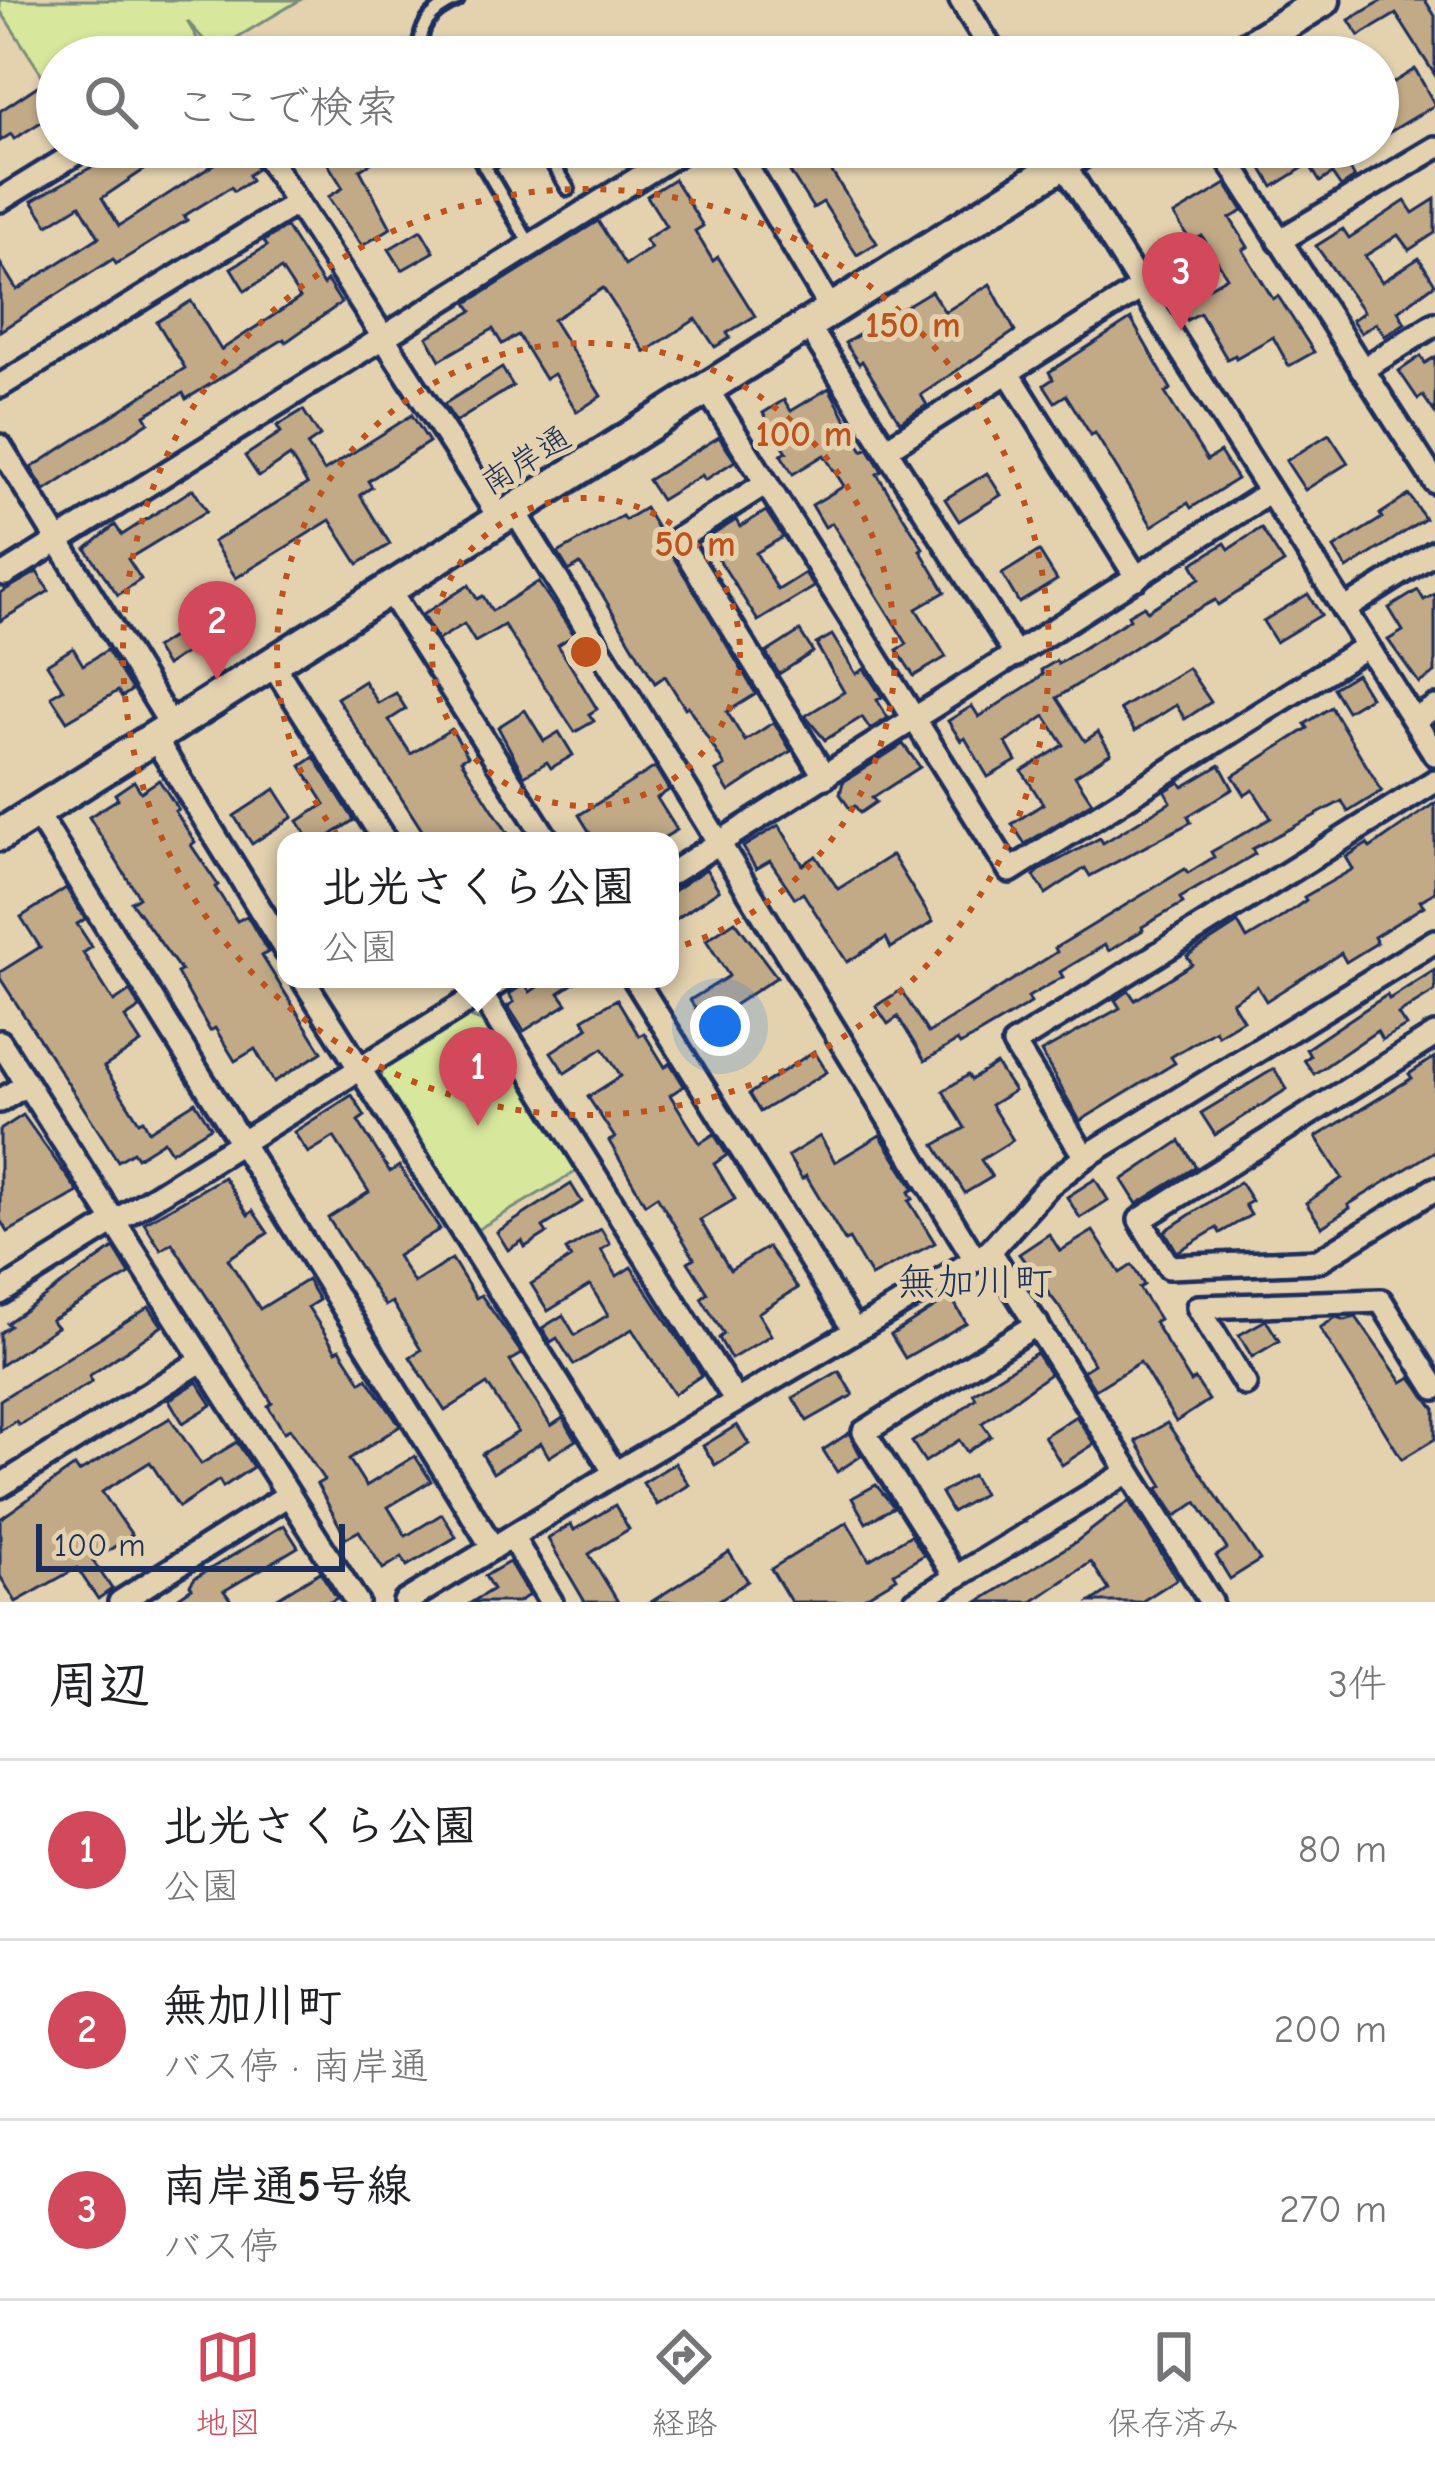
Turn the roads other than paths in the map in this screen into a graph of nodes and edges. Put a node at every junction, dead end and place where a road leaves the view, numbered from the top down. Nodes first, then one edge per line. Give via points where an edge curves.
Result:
1 (457, 0) edge
2 (961, 0) edge
3 (1324, 0) edge
4 (419, 36) edge
5 (983, 36) edge
6 (1266, 36) edge
7 (1435, 148) edge
8 (52, 168) edge
9 (274, 168) edge
10 (485, 168) edge
11 (556, 168) edge
12 (655, 168) edge
13 (745, 168) edge
14 (1044, 168) edge
15 (1077, 168) edge
16 (1233, 168) edge
17 (568, 188) dead end
18 (0, 200) edge
19 (295, 203) junction
20 (1279, 241) junction
21 (531, 246) junction
22 (1142, 288) junction
23 (819, 317) junction
24 (1435, 324) edge
25 (382, 339) junction
26 (1362, 370) junction
27 (1008, 372) junction
28 (0, 386) edge
29 (707, 389) junction
30 (0, 446) edge
31 (886, 449) junction
32 (1435, 482) edge
33 (766, 483) junction
34 (1270, 493) junction
35 (506, 512) junction
36 (58, 542) junction
37 (1435, 552) edge
38 (5, 574) dead end
39 (1137, 578) junction
40 (388, 589) junction
41 (1344, 610) junction
42 (1367, 646) junction
43 (1016, 655) junction
44 (272, 663) junction
45 (1435, 707) edge
46 (1414, 720) junction
47 (915, 721) junction
48 (163, 731) junction
49 (1435, 754) edge
50 (825, 777) junction
51 (1435, 781) edge
52 (36, 812) junction
53 (379, 832) edge
54 (542, 832) edge
55 (0, 835) edge
56 (718, 844) junction
57 (679, 868) edge
58 (277, 935) edge
59 (1435, 940) edge
60 (309, 988) edge
61 (474, 988) edge
62 (478, 988) edge
63 (641, 988) edge
64 (1435, 1035) edge
65 (0, 1042) edge
66 (360, 1071) junction
67 (27, 1084) junction
68 (0, 1101) edge
69 (243, 1142) junction
70 (1085, 1157) junction
71 (1435, 1189) edge
72 (114, 1221) junction
73 (982, 1255) junction
74 (0, 1293) edge
75 (1037, 1324) junction
76 (854, 1330) junction
77 (201, 1361) junction
78 (1245, 1384) dead end
79 (1435, 1388) edge
80 (736, 1401) junction
81 (615, 1472) junction
82 (1128, 1472) junction
83 (0, 1486) edge
84 (288, 1495) junction
85 (502, 1542) junction
86 (955, 1576) junction
87 (120, 1602) edge
88 (357, 1602) edge
89 (405, 1602) edge
90 (551, 1602) edge
91 (915, 1602) edge
92 (1211, 1602) edge

1 - 4 lane via 423,23
2 - 5 street
3 - 6 main road
7 - 20 street
8 - 18 street
9 - 19 street
10 - 21 lane
11 - 17 lane
12 - 21 street
13 - 23 street
14 - 23 main road, 南岸通
15 - 22 street
16 - 20 street
19 - 25 street
19 - 28 street
20 - 26 street
21 - 25 street
22 - 27 street
22 - 34 street
23 - 29 main road, 南岸通
23 - 31 street
24 - 26 street
25 - 35 street
25 - 36 street
26 - 32 street
27 - 31 street
27 - 39 street
29 - 33 street
29 - 35 main road, 南岸通
30 - 36 street
31 - 43 street
33 - 47 street
33 - 50 street via 678,539
34 - 39 street
34 - 41 street
35 - 40 main road, 南岸通
35 - 56 street
36 - 38 street
36 - 48 street
37 - 41 street
39 - 43 street
40 - 44 main road, 南岸通
40 - 54 street
41 - 42 street
42 - 46 street
42 - 47 street via 1010,871
43 - 47 street
44 - 48 main road, 南岸通
44 - 53 street
45 - 46 street
46 - 49 street
47 - 50 street
48 - 52 main road, 南岸通
48 - 58 street
50 - 56 street
51 - 70 street via 1014,1044
52 - 55 main road, 南岸通
52 - 69 street
56 - 57 street
56 - 73 street
59 - 70 street
60 - 66 street
61 - 66 street
62 - 80 street
63 - 76 street
64 - 71 street via 1140,1220 1169,1267 1318,1261
65 - 67 street
66 - 69 street
66 - 81 street
67 - 68 street
67 - 72 street
69 - 72 street
69 - 85 street
70 - 73 street
72 - 74 street
72 - 77 street
73 - 75 street
73 - 76 street
75 - 82 street
75 - 86 street via 864,1432
76 - 80 street
77 - 83 street
77 - 84 street
78 - 79 street via 1198,1307 1381,1301
80 - 81 street
81 - 85 street
82 - 86 street
82 - 92 street
84 - 87 street
84 - 88 street
85 - 89 street
85 - 90 street
86 - 91 street

